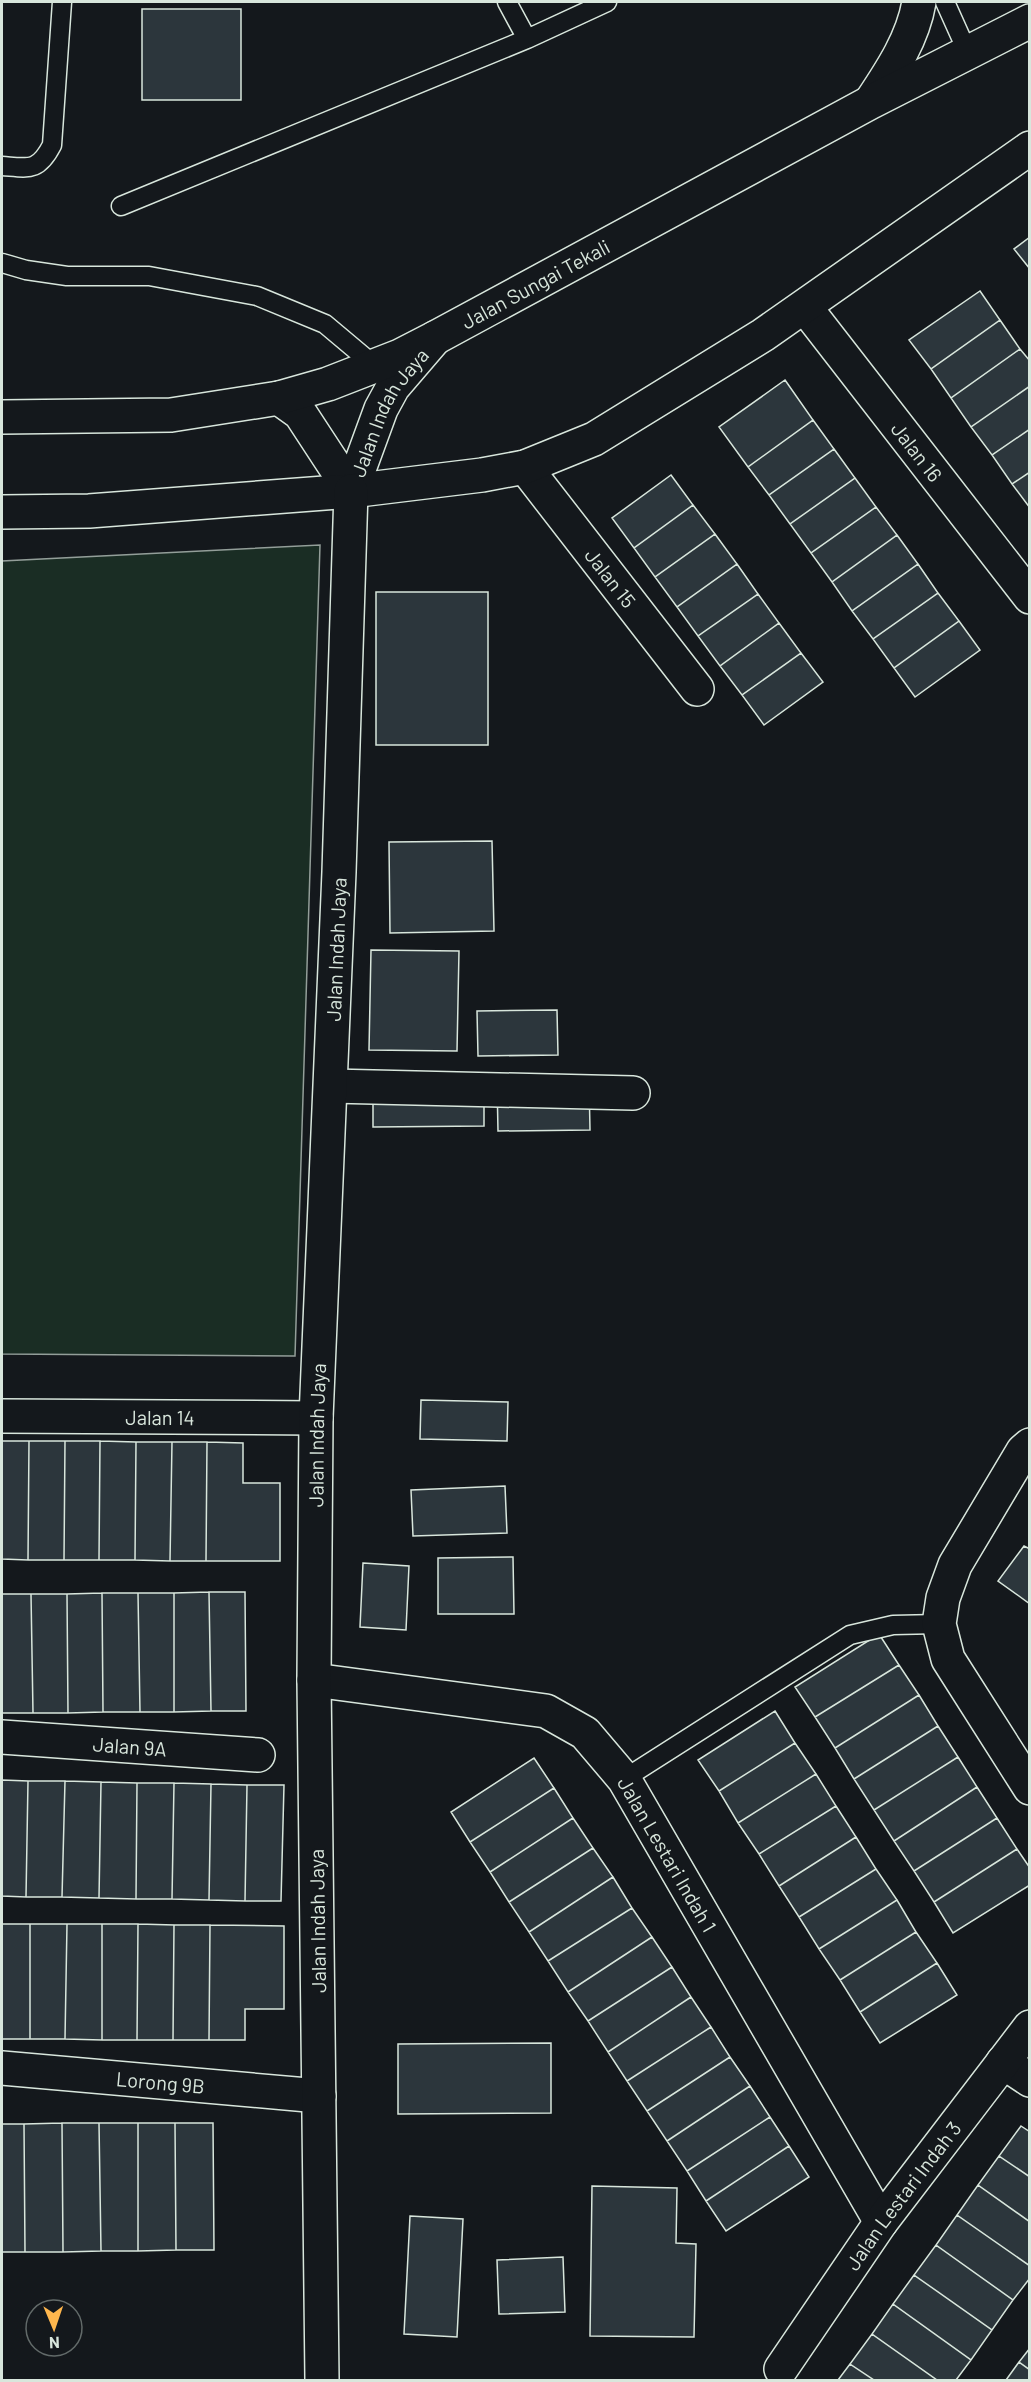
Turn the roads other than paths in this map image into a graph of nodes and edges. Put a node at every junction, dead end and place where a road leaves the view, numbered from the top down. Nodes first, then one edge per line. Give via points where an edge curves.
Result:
1 (62, 2) edge
2 (507, 2) edge
3 (607, 2) edge
4 (919, 2) edge
5 (945, 2) edge
6 (1021, 2) edge
7 (1029, 3) edge
8 (1029, 21) edge
9 (527, 39) junction
10 (967, 51) junction
11 (871, 102) junction
12 (1029, 148) edge
13 (2, 166) edge
14 (121, 206) dead end
15 (2, 264) edge
16 (805, 307) junction
17 (435, 338) junction
18 (375, 366) junction
19 (279, 398) junction
20 (2, 417) edge
21 (525, 467) junction
22 (351, 491) junction
23 (2, 512) edge
24 (1029, 597) edge
25 (697, 689) dead end
26 (331, 1086) junction
27 (633, 1093) dead end
28 (2, 1416) edge
29 (316, 1418) junction
30 (1029, 1445) edge
31 (939, 1624) junction
32 (314, 1680) junction
33 (2, 1737) edge
34 (258, 1755) dead end
35 (624, 1779) junction
36 (1029, 1788) edge
37 (1029, 2027) edge
38 (2, 2068) edge
39 (1016, 2071) edge
40 (319, 2096) junction
41 (881, 2222) junction
42 (782, 2369) dead end
43 (322, 2380) edge

1 - 13 lane via 52,145 38,165
2 - 9 lane
3 - 9 lane
4 - 11 street via 898,61
5 - 10 lane
6 - 7 street
8 - 10 street, Jalan Sungai Tekali
9 - 14 lane
10 - 11 street, Jalan Sungai Tekali
11 - 17 street, Jalan Sungai Tekali
12 - 16 street
15 - 18 lane via 67,276 149,276 257,296 326,324
16 - 21 street via 594,439
16 - 24 street, Jalan 16
17 - 18 street, Jalan Sungai Tekali
17 - 22 street, Jalan Indah Jaya via 393,387 381,408
18 - 19 street, Jalan Sungai Tekali
19 - 20 street, Jalan Sungai Tekali via 171,415
19 - 22 street, Jalan Indah Jaya via 300,413
21 - 22 street
21 - 25 street, Jalan 15
22 - 23 street via 89,512
22 - 26 street, Jalan Indah Jaya
26 - 27 street
26 - 29 street, Jalan Indah Jaya
28 - 29 street, Jalan 14
29 - 32 street, Jalan Indah Jaya
30 - 31 street via 956,1565 943,1598
31 - 35 lane via 893,1625 850,1635
31 - 36 street via 948,1659
32 - 35 street, Jalan Lestari Indah 1 via 546,1711 585,1733
32 - 40 street, Jalan Indah Jaya
33 - 34 street, Jalan 9A
35 - 41 street, Jalan Lestari Indah 1
37 - 39 street, Jalan Lestari Indah 3
38 - 40 street, Lorong 9B
39 - 41 street, Jalan Lestari Indah 3
40 - 43 street, Jalan Indah Jaya
41 - 42 street, Jalan Lestari Indah 3

